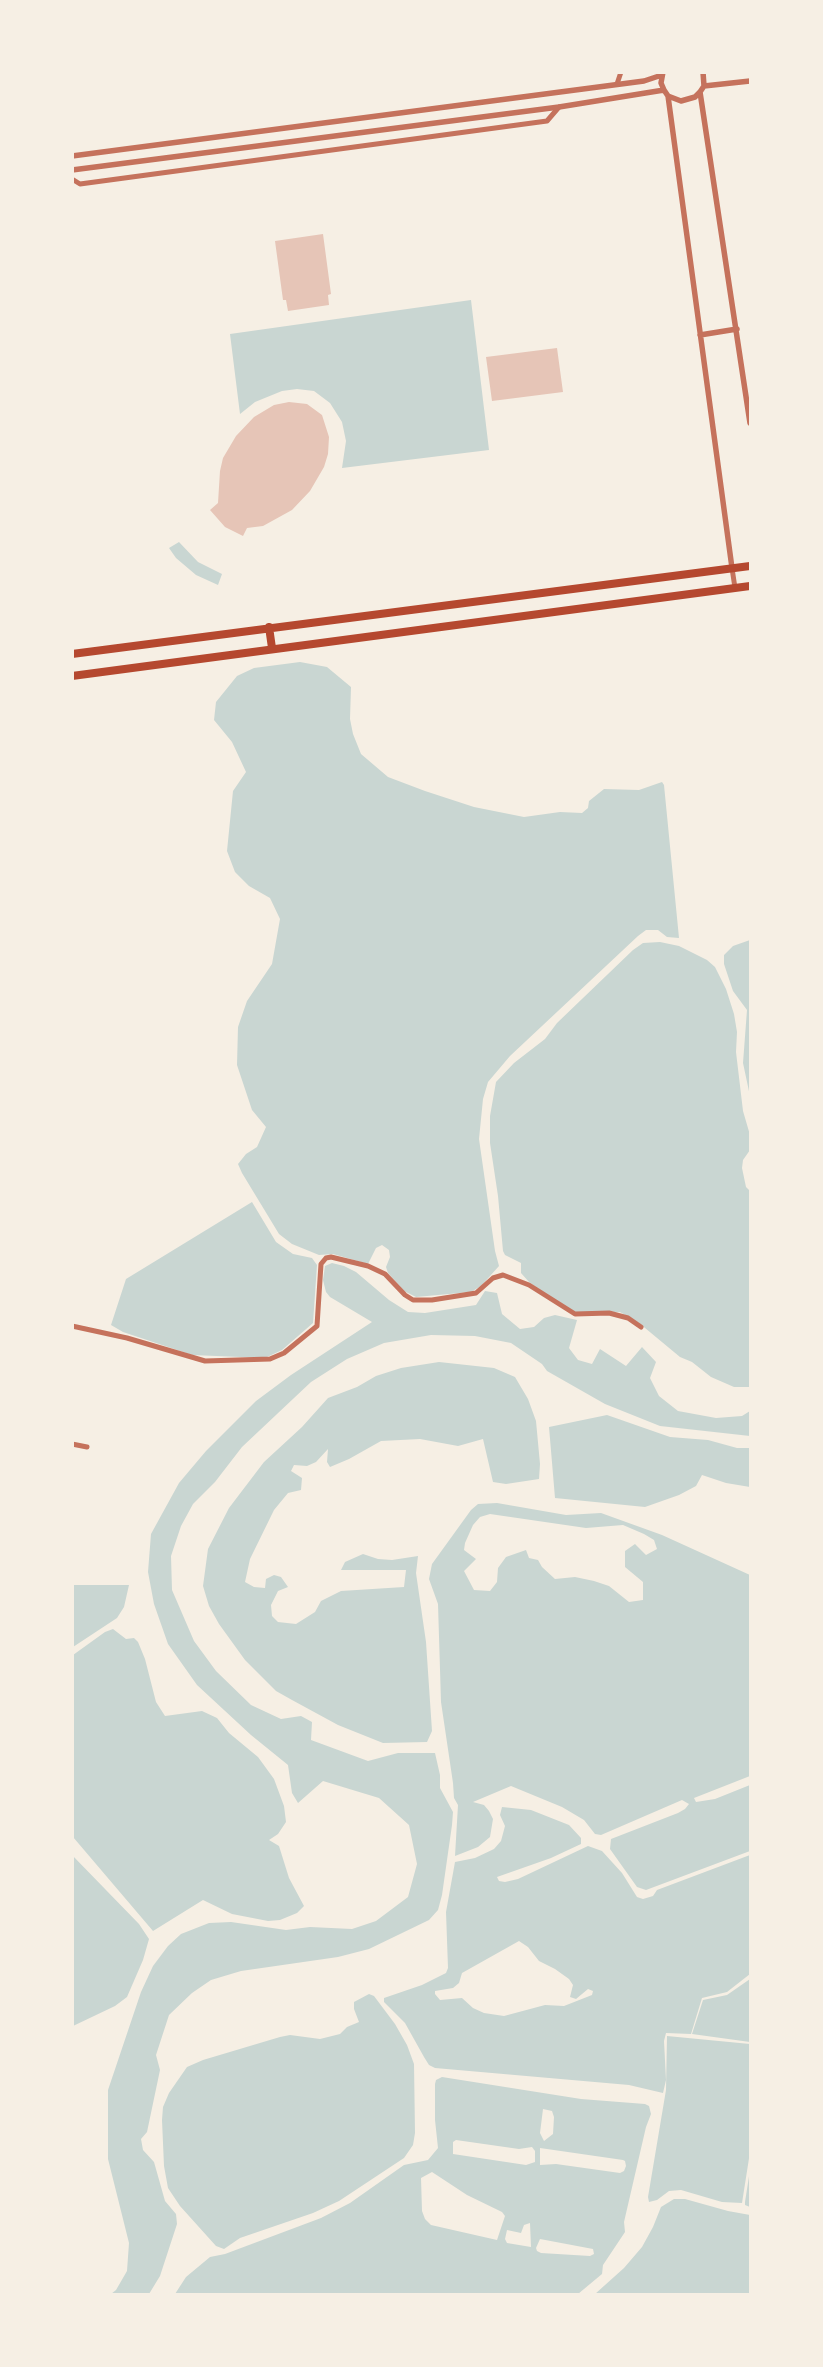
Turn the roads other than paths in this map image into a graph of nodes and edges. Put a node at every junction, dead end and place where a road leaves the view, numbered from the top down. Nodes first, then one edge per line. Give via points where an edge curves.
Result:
1 (621, 72) edge
2 (703, 72) edge
3 (662, 74) edge
4 (750, 81) edge
5 (616, 84) junction
6 (704, 86) junction
7 (664, 90) junction
8 (700, 92) junction
9 (668, 96) junction
10 (559, 108) junction
11 (290, 128) junction
12 (292, 142) junction
13 (72, 156) edge
14 (72, 170) edge
15 (72, 179) edge
16 (736, 329) junction
17 (700, 335) junction
18 (750, 422) edge
19 (750, 566) edge
20 (732, 568) junction
21 (750, 586) edge
22 (735, 588) junction
23 (269, 627) junction
24 (272, 648) junction
25 (72, 654) edge
26 (72, 676) edge
27 (72, 1326) edge
28 (641, 1327) dead end
29 (72, 1444) edge
30 (87, 1447) dead end

1 - 5 street
2 - 6 street
3 - 5 street via 644,81
3 - 7 street
4 - 6 street
5 - 11 street
6 - 8 street
7 - 9 street
7 - 10 street
8 - 9 street via 689,100 681,101
8 - 16 street
9 - 17 street
10 - 12 street
10 - 15 street via 547,121 80,184
11 - 12 street
11 - 13 street
12 - 14 street
16 - 17 street
16 - 18 street
17 - 20 street
19 - 20 highway
20 - 22 street
20 - 23 highway
21 - 22 highway
22 - 24 highway
23 - 24 highway
23 - 25 highway
24 - 26 highway
27 - 28 street via 205,1361 270,1360 284,1354 317,1326 321,1264 331,1257 368,1266 384,1274 414,1300 476,1293 503,1275 529,1285 575,1314 609,1313 628,1318
29 - 30 street

